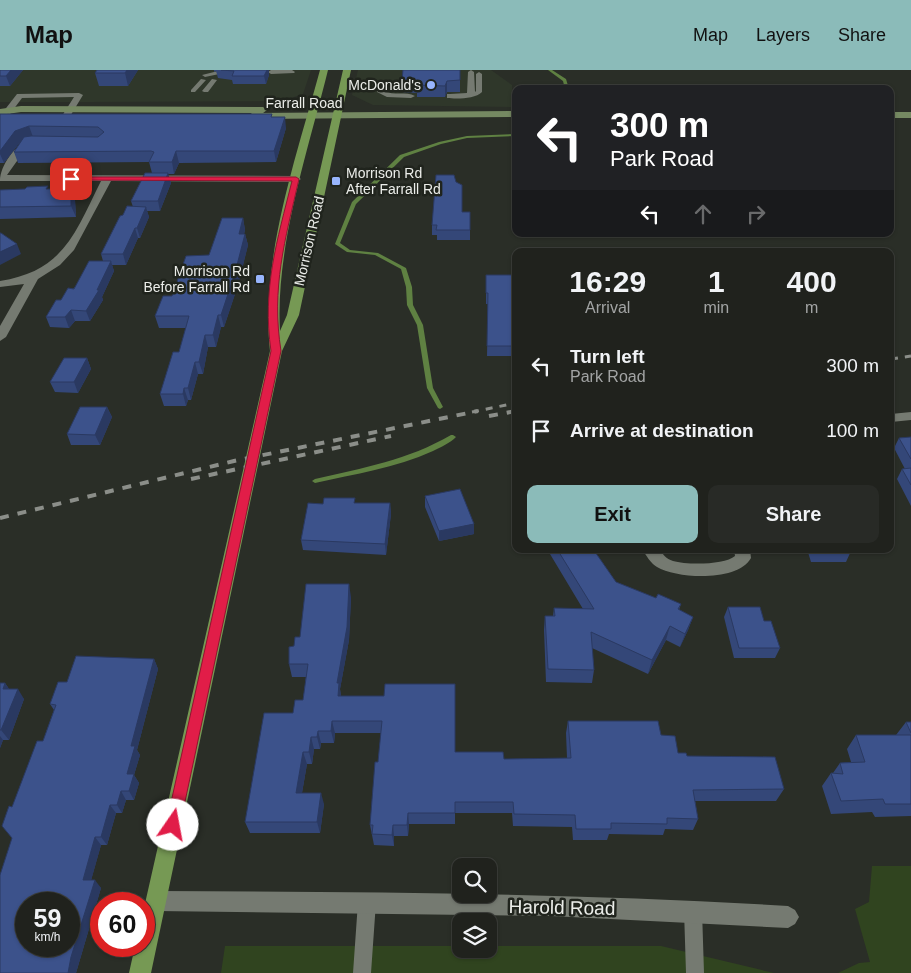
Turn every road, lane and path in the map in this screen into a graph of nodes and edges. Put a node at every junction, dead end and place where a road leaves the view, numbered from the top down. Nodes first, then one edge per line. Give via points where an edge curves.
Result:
1 (324, 70) edge
2 (347, 70) edge
3 (270, 72) dead end
4 (292, 72) dead end
5 (471, 72) dead end
6 (480, 74) dead end
7 (380, 87) dead end
8 (193, 91) dead end
9 (206, 91) dead end
10 (471, 95) junction
11 (411, 96) edge
12 (450, 96) edge
13 (894, 106) edge
14 (911, 106) edge
15 (5, 112) edge
16 (68, 112) junction
17 (312, 114) junction
18 (336, 114) junction
19 (512, 114) edge
20 (894, 115) edge
21 (911, 115) edge
22 (43, 142) edge
23 (0, 178) edge
24 (107, 179) junction
25 (296, 179) junction
26 (32, 279) junction
27 (0, 284) edge
28 (0, 337) edge
29 (276, 351) junction
30 (911, 416) edge
31 (894, 418) edge
32 (653, 553) edge
33 (742, 553) edge
34 (156, 901) junction
35 (367, 902) junction
36 (693, 910) junction
37 (788, 917) dead end
38 (140, 973) edge
39 (362, 973) edge
40 (695, 973) edge

1 - 17 main road, Morrison Road
2 - 18 main road, Morrison Road
3 - 4 lane
5 - 10 lane
6 - 10 lane via 480,91
7 - 11 lane via 381,92 387,95
8 - 9 lane via 204,77 219,74
10 - 12 lane
13 - 14 main road
15 - 16 main road, Farrall Road via 15,115
15 - 16 lane via 20,96 79,95
16 - 17 main road, Farrall Road
17 - 18 main road, Farrall Road
17 - 25 main road, Morrison Road
18 - 19 main road, Farrall Road
18 - 29 main road, Morrison Road via 293,315
20 - 21 main road
22 - 23 street via 24,145
23 - 24 street
24 - 25 street
24 - 26 street via 69,250 60,262
25 - 29 main road, Morrison Road via 277,256 272,292
26 - 27 street
26 - 28 street
29 - 34 main road, Morrison Road
30 - 31 street
32 - 33 street via 660,562 674,568 723,569 735,565 743,558
34 - 35 street, Harold Road
34 - 38 main road, Morrison Road
35 - 36 street, Harold Road
35 - 39 lane
36 - 37 street, Harold Road
36 - 40 lane

